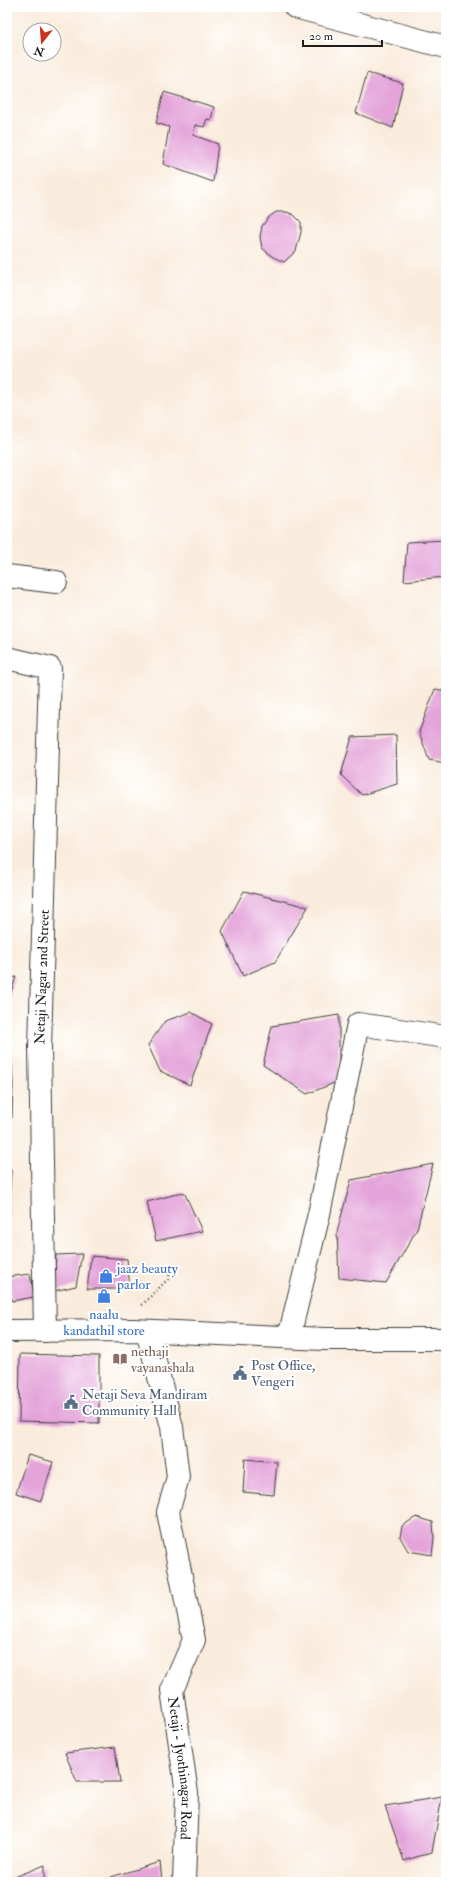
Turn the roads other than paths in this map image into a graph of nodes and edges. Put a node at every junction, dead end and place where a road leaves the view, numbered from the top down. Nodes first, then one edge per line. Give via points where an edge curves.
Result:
1 (295, 7) edge
2 (446, 47) edge
3 (7, 576) edge
4 (56, 582) dead end
5 (7, 658) edge
6 (446, 1037) edge
7 (140, 1330) junction
8 (7, 1331) edge
9 (45, 1331) junction
10 (290, 1337) junction
11 (446, 1339) edge
12 (184, 1882) edge

1 - 2 street
3 - 4 street
5 - 9 street, Netaji Nagar 2nd Street via 50,668 40,1049
6 - 10 street via 358,1024 320,1214
7 - 9 street
7 - 10 street
7 - 12 street, Netaji - Jyothinagar Road via 172,1427 178,1476 168,1512 194,1640 172,1690 187,1793
8 - 9 street
10 - 11 street

